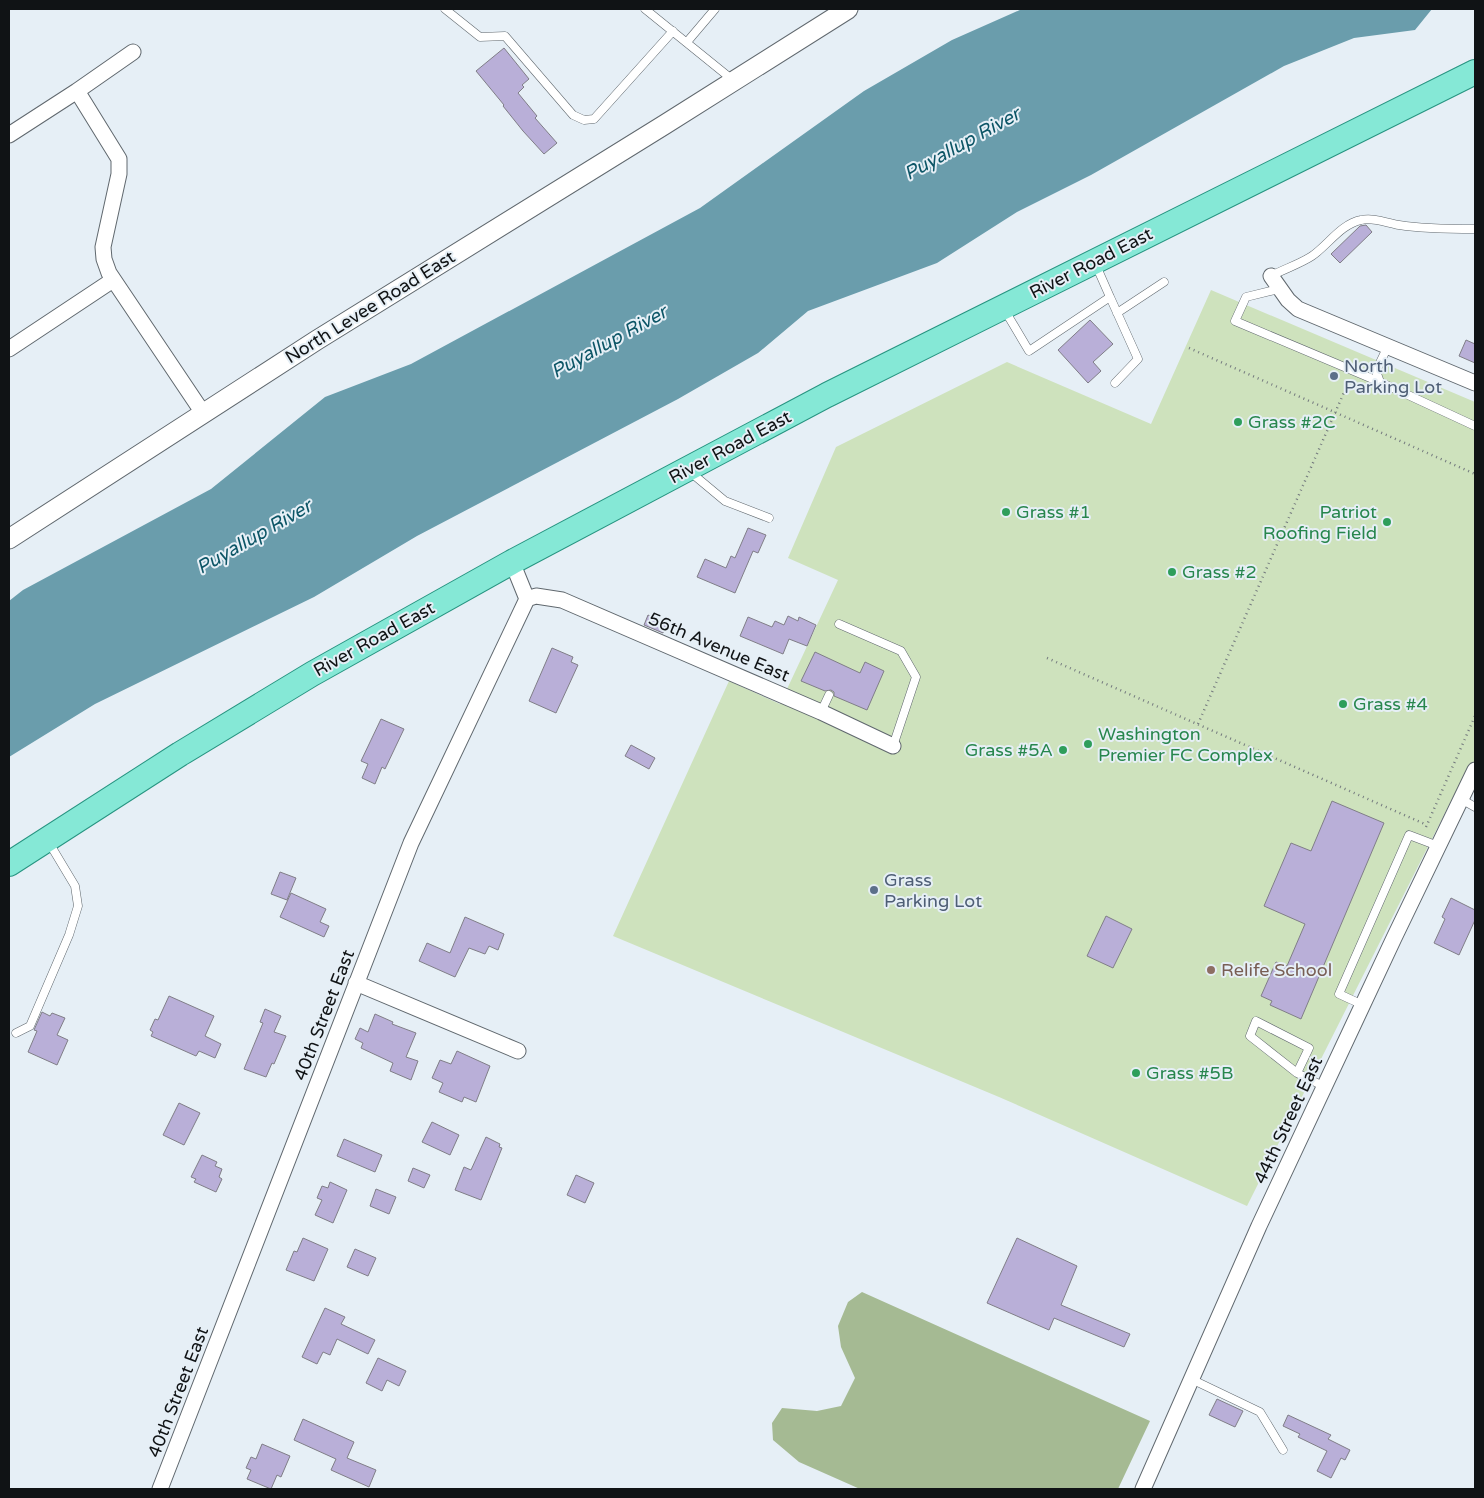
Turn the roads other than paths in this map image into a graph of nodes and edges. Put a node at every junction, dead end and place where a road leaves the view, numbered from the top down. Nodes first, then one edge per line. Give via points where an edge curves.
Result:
1 (445, 9) edge
2 (645, 9) edge
3 (715, 9) edge
4 (840, 11) edge
5 (673, 31) junction
6 (687, 42) junction
7 (133, 52) dead end
8 (1475, 72) edge
9 (734, 81) junction
10 (77, 91) junction
11 (9, 135) edge
12 (1475, 229) edge
13 (1094, 262) junction
14 (1271, 276) joint
15 (113, 280) junction
16 (1164, 282) dead end
17 (1279, 289) junction
18 (1110, 297) junction
19 (1003, 307) junction
20 (1117, 313) junction
21 (1388, 346) junction
22 (9, 349) edge
23 (1380, 382) junction
24 (1114, 383) dead end
25 (1475, 383) edge
26 (203, 413) junction
27 (1475, 426) edge
28 (688, 469) junction
29 (769, 518) dead end
30 (9, 538) edge
31 (512, 562) junction
32 (527, 599) junction
33 (839, 624) dead end
34 (829, 694) dead end
35 (821, 712) junction
36 (894, 746) joint
37 (1475, 770) edge
38 (1461, 799) junction
39 (1475, 807) edge
40 (47, 839) junction
41 (1438, 846) junction
42 (9, 864) edge
43 (356, 983) junction
44 (1363, 1004) junction
45 (16, 1033) dead end
46 (518, 1051) dead end
47 (1297, 1073) junction
48 (1324, 1087) junction
49 (1191, 1379) junction
50 (1283, 1450) dead end
51 (160, 1489) edge
52 (1142, 1489) edge

1 - 5 lane via 480,37 505,36 573,115 584,120 594,119
2 - 5 lane
3 - 6 lane
4 - 9 street, North Levee Road East
5 - 6 lane
6 - 9 lane
7 - 10 street
8 - 13 main road, River Road East
9 - 26 street, North Levee Road East
10 - 11 street
10 - 15 street via 119,159 119,174 103,247 108,273
12 - 14 lane via 1362,220 1338,233 1312,256
13 - 18 lane
13 - 19 main road, River Road East
14 - 17 street
15 - 22 street
15 - 26 street
16 - 20 lane
17 - 21 street via 1298,309
17 - 23 lane via 1246,298 1235,321
18 - 19 lane via 1029,351
18 - 20 lane
19 - 28 main road, River Road East
20 - 24 lane via 1138,359
21 - 23 lane via 1376,371
21 - 25 street
23 - 27 lane
26 - 30 street, North Levee Road East
28 - 29 lane via 725,502
28 - 31 main road, River Road East
31 - 32 street
31 - 40 main road, River Road East via 312,674
32 - 35 street, 56th Avenue East via 536,596 562,600
32 - 43 street, 40th Street East via 411,844
33 - 36 lane via 901,651 916,677
34 - 35 lane
35 - 36 street, 56th Avenue East
37 - 38 street, 44th Street East
38 - 39 lane
38 - 41 street, 44th Street East
40 - 42 main road, River Road East
40 - 45 lane via 75,886 78,906 30,1026
41 - 44 street, 44th Street East
41 - 44 lane via 1410,835 1339,994
43 - 46 street
43 - 51 street, 40th Street East
44 - 48 street, 44th Street East
47 - 47 lane via 1250,1036 1256,1022 1309,1048
47 - 48 lane
48 - 49 street, 44th Street East
49 - 50 lane via 1260,1412
49 - 52 street, 44th Street East

